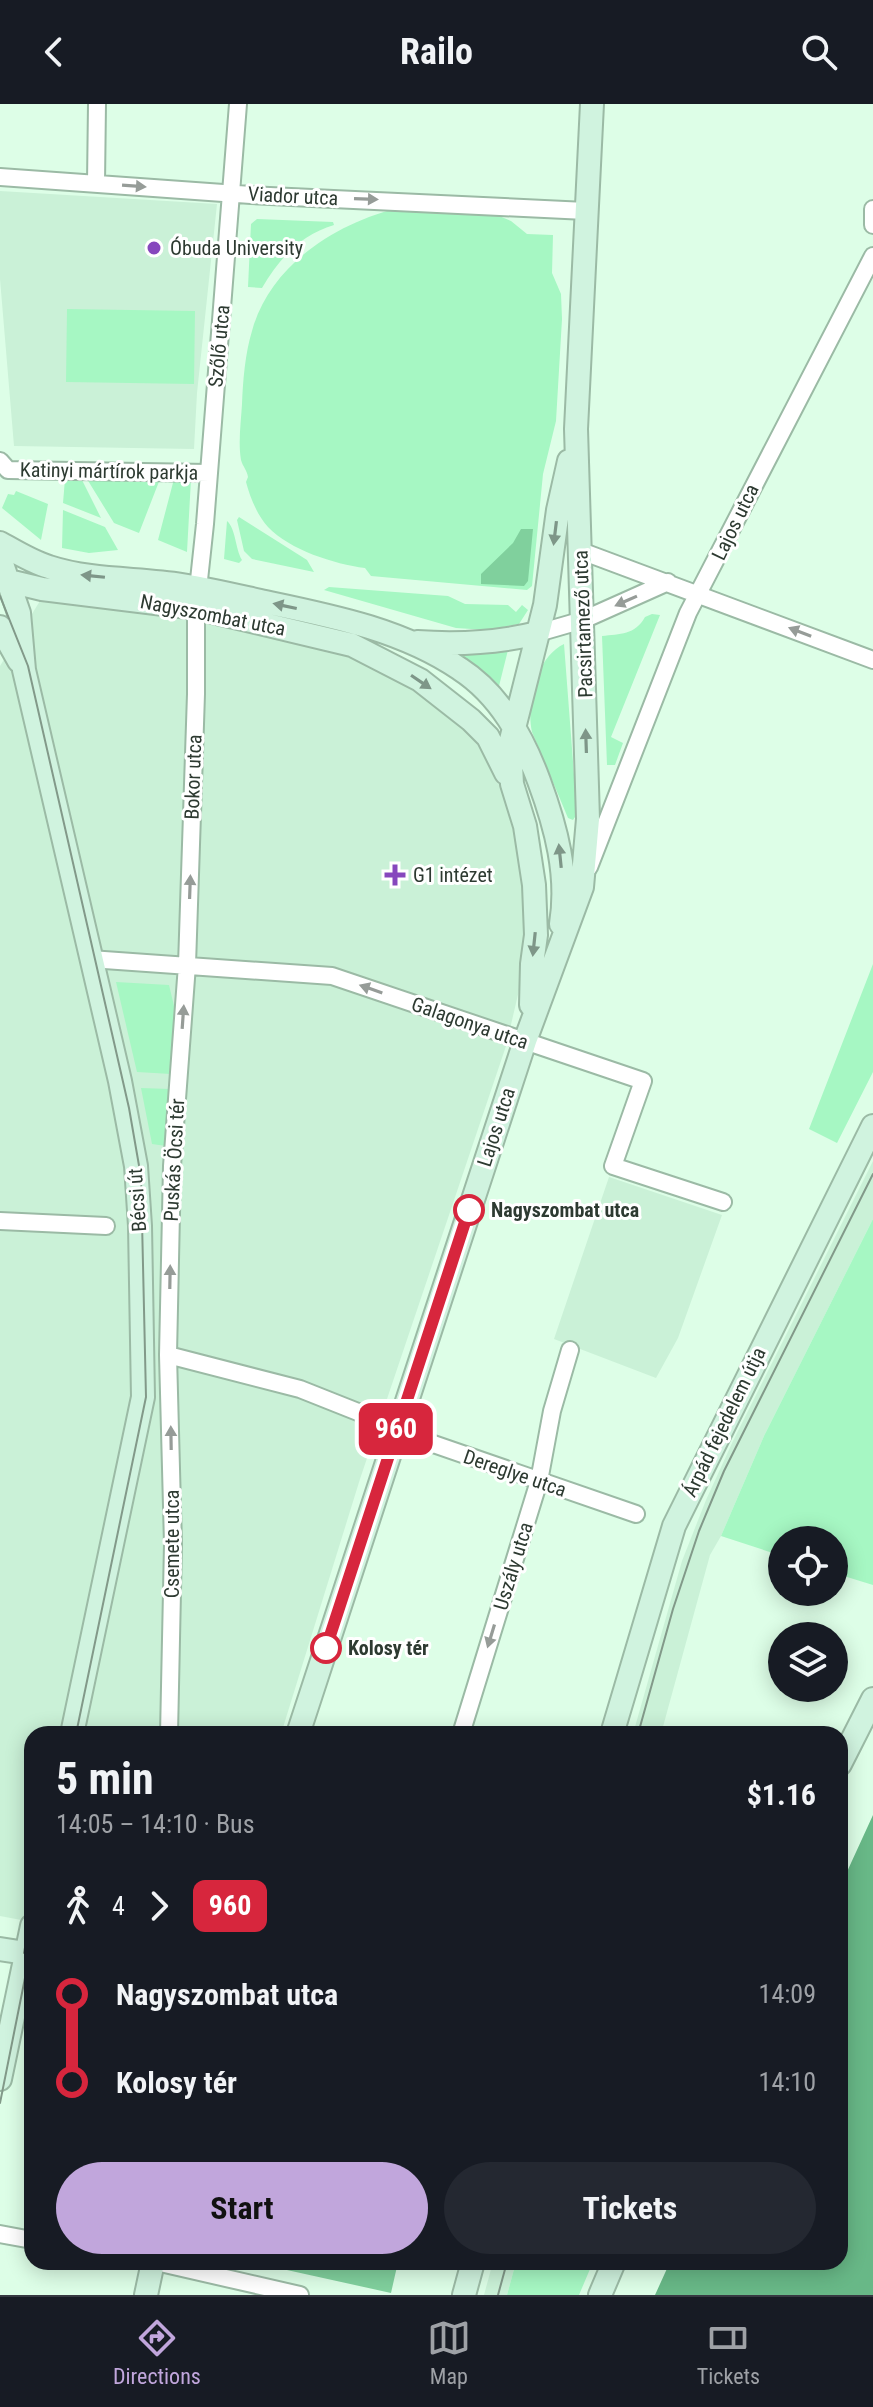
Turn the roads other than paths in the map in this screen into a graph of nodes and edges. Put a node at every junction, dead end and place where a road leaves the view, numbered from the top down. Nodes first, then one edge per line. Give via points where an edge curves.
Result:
1 (97, 104) edge
2 (238, 104) edge
3 (592, 104) edge
4 (0, 177) edge
5 (96, 183) junction
6 (232, 193) junction
7 (873, 209) edge
8 (586, 211) junction
9 (873, 225) edge
10 (873, 256) edge
11 (576, 429) junction
12 (4, 465) edge
13 (209, 473) junction
14 (0, 543) edge
15 (581, 551) junction
16 (0, 558) edge
17 (5, 581) edge
18 (668, 582) junction
19 (42, 589) junction
20 (698, 593) junction
21 (197, 598) junction
22 (19, 613) junction
23 (583, 620) junction
24 (0, 627) edge
25 (538, 633) junction
26 (411, 642) junction
27 (873, 660) edge
28 (530, 662) junction
29 (24, 670) junction
30 (514, 724) junction
31 (512, 784) junction
32 (588, 819) joint
33 (582, 887) junction
34 (90, 959) junction
35 (554, 961) junction
36 (187, 965) junction
37 (528, 1031) junction
38 (873, 1126) edge
39 (723, 1202) dead end
40 (0, 1221) edge
41 (106, 1226) dead end
42 (570, 1350) dead end
43 (168, 1355) junction
44 (396, 1429) junction
45 (539, 1481) junction
46 (636, 1514) dead end
47 (873, 1699) edge
48 (74, 1726) edge
49 (169, 1726) edge
50 (301, 1726) edge
51 (463, 1726) edge
52 (614, 1726) edge
53 (848, 1748) edge
54 (0, 1949) edge
55 (24, 1953) edge
56 (24, 1974) edge
57 (1, 2066) edge
58 (0, 2234) edge
59 (24, 2238) edge
60 (153, 2270) edge
61 (190, 2270) edge
62 (471, 2270) edge
63 (611, 2270) edge
64 (146, 2295) edge
65 (300, 2295) edge
66 (464, 2295) edge
67 (600, 2295) edge

1 - 5 street
2 - 6 street, Szőlő utca
3 - 8 main road, Pacsirtamező utca
4 - 5 street, Viador utca
5 -> 6 street, Viador utca
6 -> 8 street, Viador utca
6 - 13 street, Szőlő utca
7 - 9 street
8 - 11 main road, Pacsirtamező utca
10 - 20 street, Lajos utca
11 - 15 main road, Pacsirtamező utca
11 -> 25 main road, Pacsirtamező utca
12 - 13 street, Katinyi mártírok parkja
13 - 21 street, Szőlő utca
21 -> 14 main road, Nagyszombat utca via 61,571
15 - 18 street
15 - 23 main road, Pacsirtamező utca
16 - 17 main road, Bécsi út
17 - 19 main road, Nagyszombat utca
17 - 22 main road, Bécsi út
18 - 20 street
18 -> 23 street, Nagyszombat utca
19 - 21 main road, Nagyszombat utca
19 - 22 main road via 24,598
27 -> 20 street
20 - 33 street, Lajos utca
26 -> 21 main road, Nagyszombat utca via 314,613
21 -> 31 main road, Nagyszombat utca via 352,645 420,680 488,737
36 -> 21 street, Bokor utca
22 - 29 main road, Bécsi út
23 - 25 street, Nagyszombat utca
23 - 28 street, Nagyszombat utca
32 -> 23 main road, Pacsirtamező utca
24 - 29 main road, Bécsi út
25 - 26 main road, Nagyszombat utca via 476,644
25 - 28 main road, Pacsirtamező utca
26 - 30 main road, Nagyszombat utca via 462,670
28 - 30 main road, Pacsirtamező utca
29 - 34 main road, Bécsi út
30 - 31 main road, Pacsirtamező utca
35 -> 30 main road, Nagyszombat utca via 563,911 560,851 551,812
31 -> 37 main road, Lajos utca via 534,885 536,935
32 - 33 main road, Lajos utca
33 - 35 main road, Lajos utca
34 - 36 street, Galagonya utca
34 - 48 main road, Bécsi út via 136,1166 143,1397
35 - 37 main road, Lajos utca
37 -> 36 street, Galagonya utca via 332,976
43 -> 36 street, Puskás Öcsi tér via 172,1166
37 - 39 street, Galagonya utca via 643,1081 613,1166
37 - 44 main road, Lajos utca
38 - 52 main road, Árpád fejedelem útja via 674,1526
40 - 41 street
42 - 45 street, Uszály utca
43 - 44 street, Dereglye utca via 300,1389
49 -> 43 street, Csemete utca via 173,1544
44 - 45 street, Dereglye utca
44 - 50 main road, Lajos utca
45 - 46 street, Dereglye utca
45 -> 51 street, Uszály utca
47 - 53 main road
54 - 55 main road
56 - 57 main road
58 - 59 street
60 - 64 main road
61 - 65 street
62 - 66 main road
63 - 67 main road

